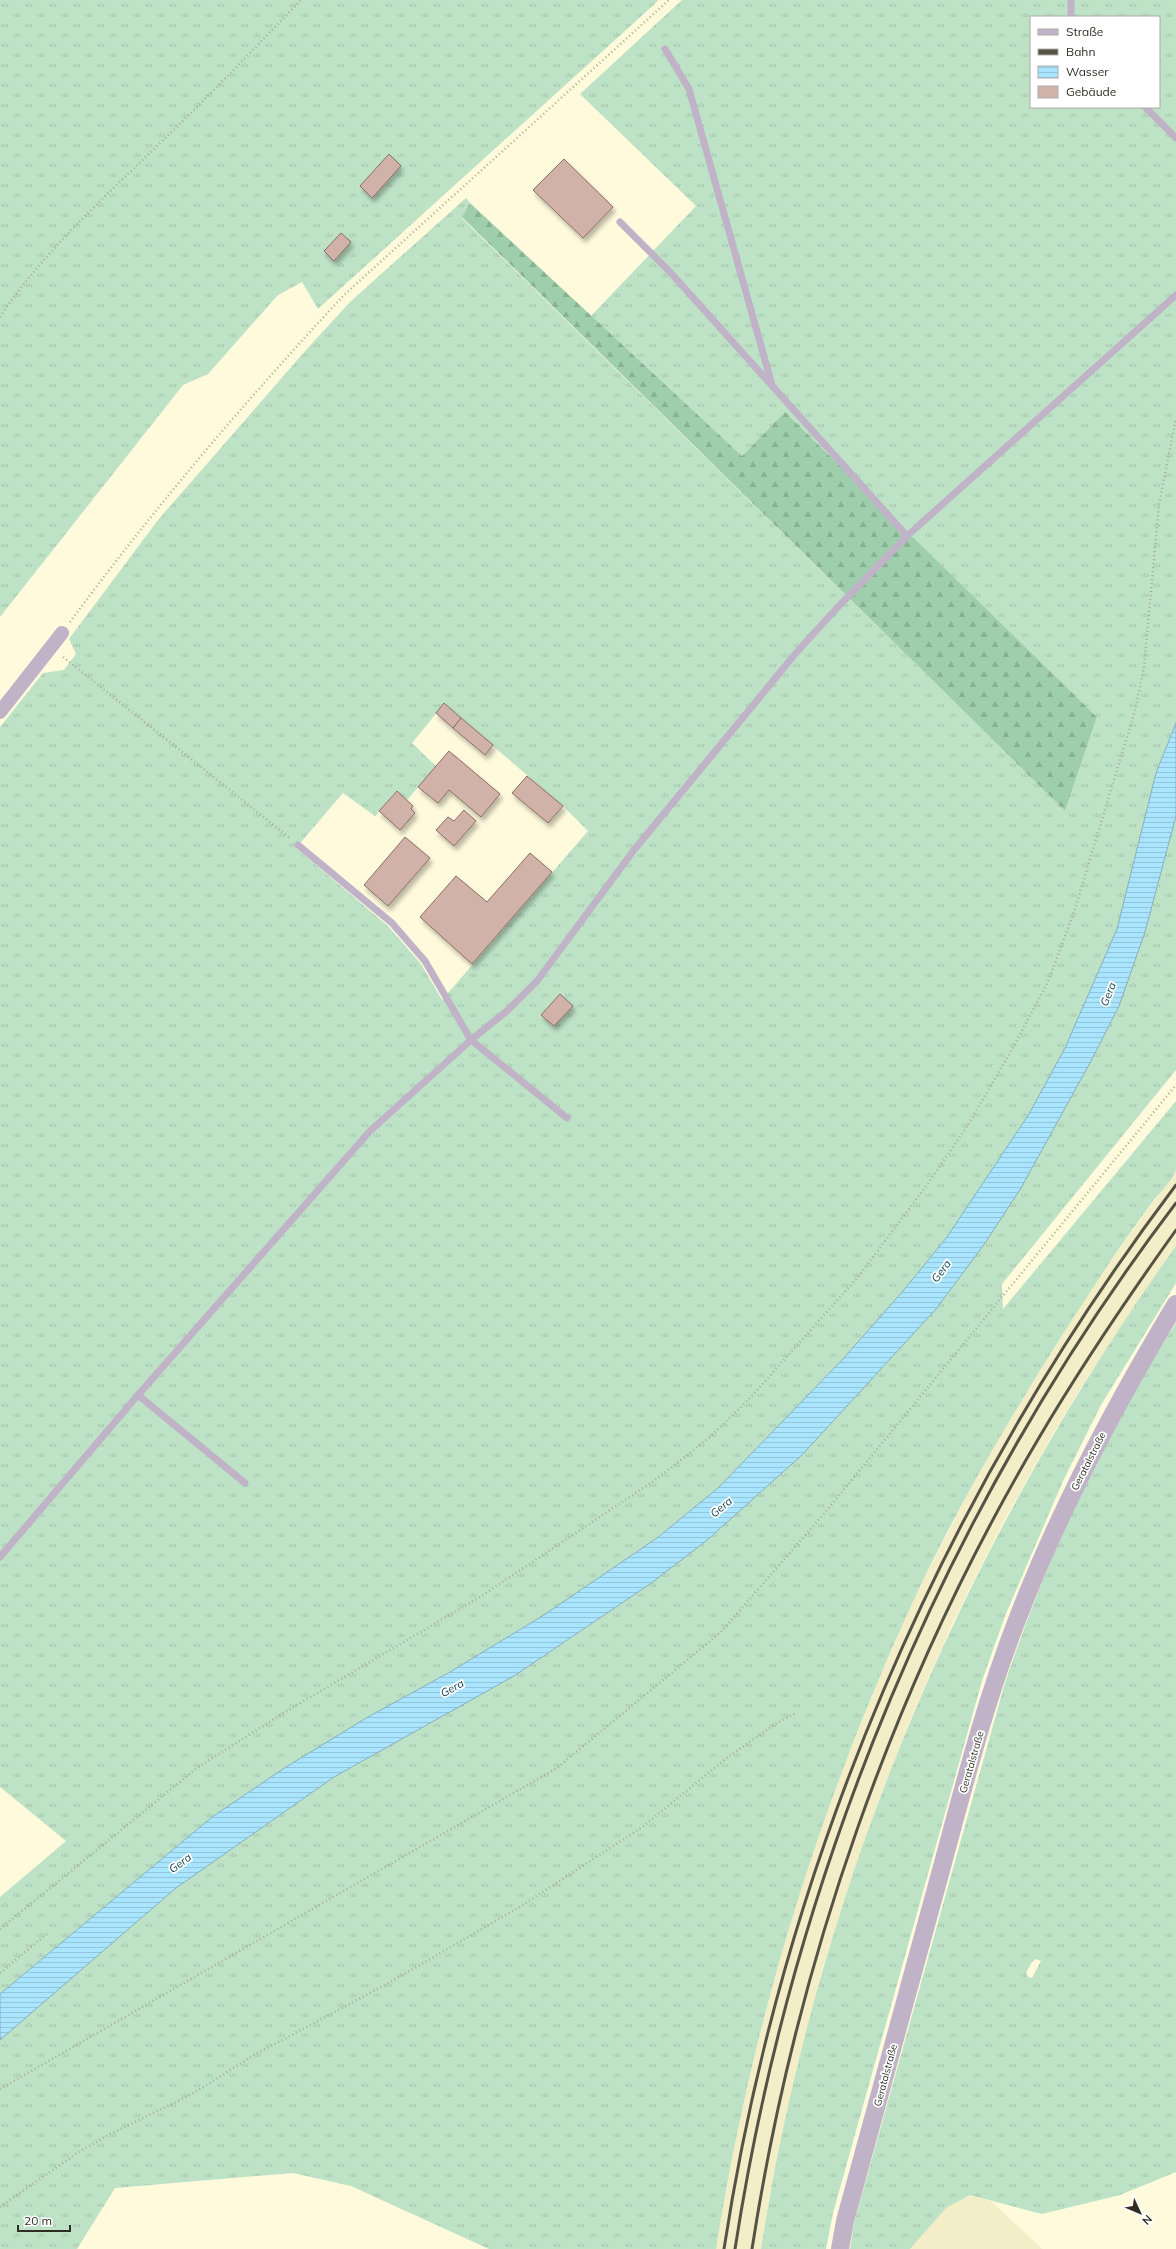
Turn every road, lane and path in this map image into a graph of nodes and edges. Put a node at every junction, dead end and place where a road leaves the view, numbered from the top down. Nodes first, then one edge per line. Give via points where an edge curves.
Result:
1 (302, 0) edge
2 (669, 0) edge
3 (1071, 0) edge
4 (1071, 16) edge
5 (665, 49) dead end
6 (1146, 108) edge
7 (1176, 138) edge
8 (620, 222) dead end
9 (1176, 295) edge
10 (0, 317) edge
11 (773, 387) junction
12 (1176, 419) edge
13 (908, 536) junction
14 (62, 633) joint
15 (70, 662) dead end
16 (0, 712) edge
17 (298, 845) joint
18 (471, 1040) junction
19 (1176, 1085) edge
20 (567, 1118) dead end
21 (1176, 1304) edge
22 (138, 1395) junction
23 (245, 1483) dead end
24 (0, 1557) edge
25 (796, 1712) dead end
26 (0, 1929) edge
27 (48, 1933) dead end
28 (0, 1973) edge
29 (0, 2089) edge
30 (0, 2207) edge
31 (840, 2249) edge

1 - 10 path via 77,226 17,291
2 - 14 path via 344,296 299,343 151,514
3 - 4 lane
5 - 11 lane via 689,89
6 - 7 lane
8 - 11 lane via 670,272
9 - 13 lane
11 - 13 lane
12 - 26 path via 1159,504 1144,667 1136,707 1075,909 1048,982 966,1128 858,1277 751,1397 710,1437 658,1478 480,1597 285,1712 197,1768
13 - 18 lane via 796,653 634,850 537,981 508,1010
14 - 16 street
15 - 17 path
17 - 18 lane via 392,922 425,962
18 - 20 lane
18 - 22 lane via 370,1131
19 - 29 path via 833,1503 716,1636 557,1768
21 - 31 street, Geratalstraße via 1112,1413 1075,1488 1016,1620 966,1778 845,2221
22 - 23 lane
22 - 24 lane
25 - 30 path via 728,1757 641,1828 531,1900 387,1984 256,2054 190,2095 77,2153
27 - 28 path

